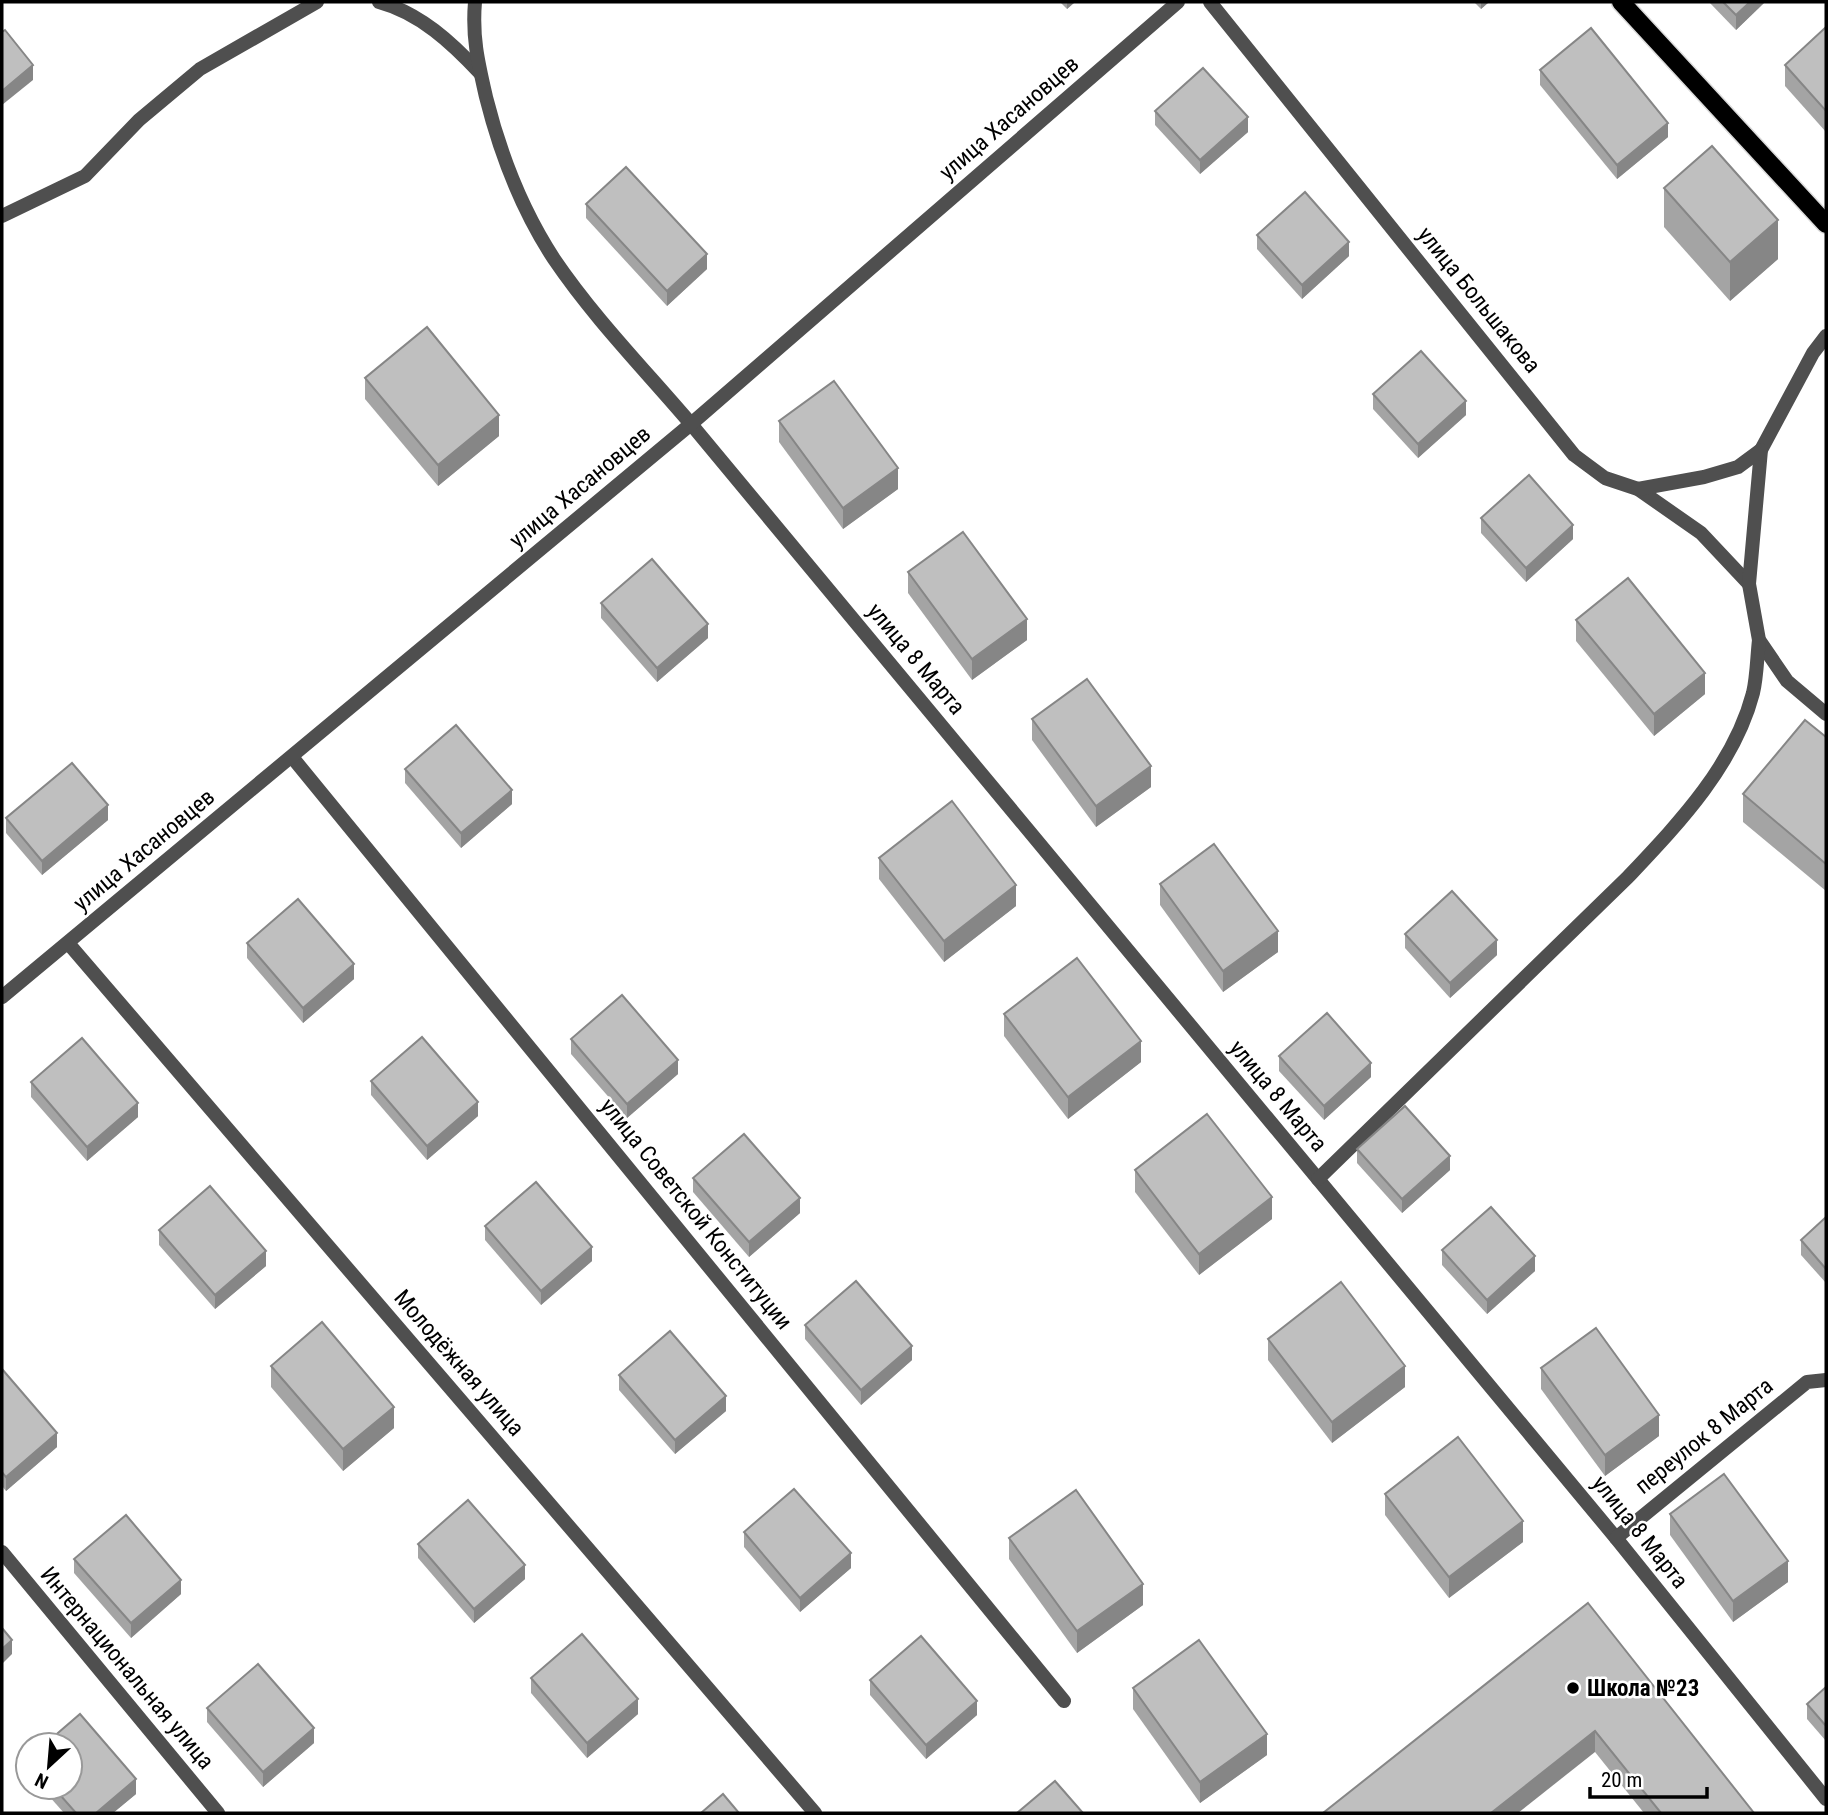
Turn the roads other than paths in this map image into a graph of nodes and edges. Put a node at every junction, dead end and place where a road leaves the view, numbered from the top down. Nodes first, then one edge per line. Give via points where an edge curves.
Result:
1 (317, 2) edge
2 (379, 2) edge
3 (475, 2) edge
4 (1178, 2) edge
5 (1210, 2) edge
6 (1621, 2) edge
7 (481, 74) junction
8 (2, 216) edge
9 (1826, 224) edge
10 (1826, 336) edge
11 (691, 424) junction
12 (1761, 450) junction
13 (1638, 489) junction
14 (1749, 584) junction
15 (1759, 640) junction
16 (1826, 714) edge
17 (292, 757) junction
18 (68, 943) junction
19 (2, 996) edge
20 (1318, 1179) junction
21 (1826, 1380) edge
22 (1616, 1538) junction
23 (2, 1552) edge
24 (1064, 1701) dead end
25 (1826, 1799) edge
26 (218, 1813) edge
27 (815, 1813) edge

1 - 8 street via 200,69 139,120 85,176
2 - 7 street via 422,22 452,43
3 - 7 street, улица 8 Марта via 472,30
4 - 11 street, улица Хасановцев
5 - 13 street, улица Большакова via 1574,455 1605,478
6 - 9 main road
7 - 11 street, улица 8 Марта via 493,126 516,190 554,258
10 - 12 street
11 - 17 street, улица Хасановцев
11 - 20 street, улица 8 Марта
12 - 13 street via 1738,467
12 - 14 street
13 - 14 street, улица Большакова via 1701,533
14 - 15 street
15 - 16 street via 1787,681
15 - 20 street via 1753,692 1737,736 1709,783 1669,833
17 - 18 street, улица Хасановцев
17 - 24 street, улица Советской Конституции
18 - 19 street, улица Хасановцев
18 - 27 street, Молодёжная улица
20 - 22 street, улица 8 Марта
21 - 22 street, переулок 8 Марта via 1807,1382
22 - 25 street, улица 8 Марта
23 - 26 street, Интернациональная улица

